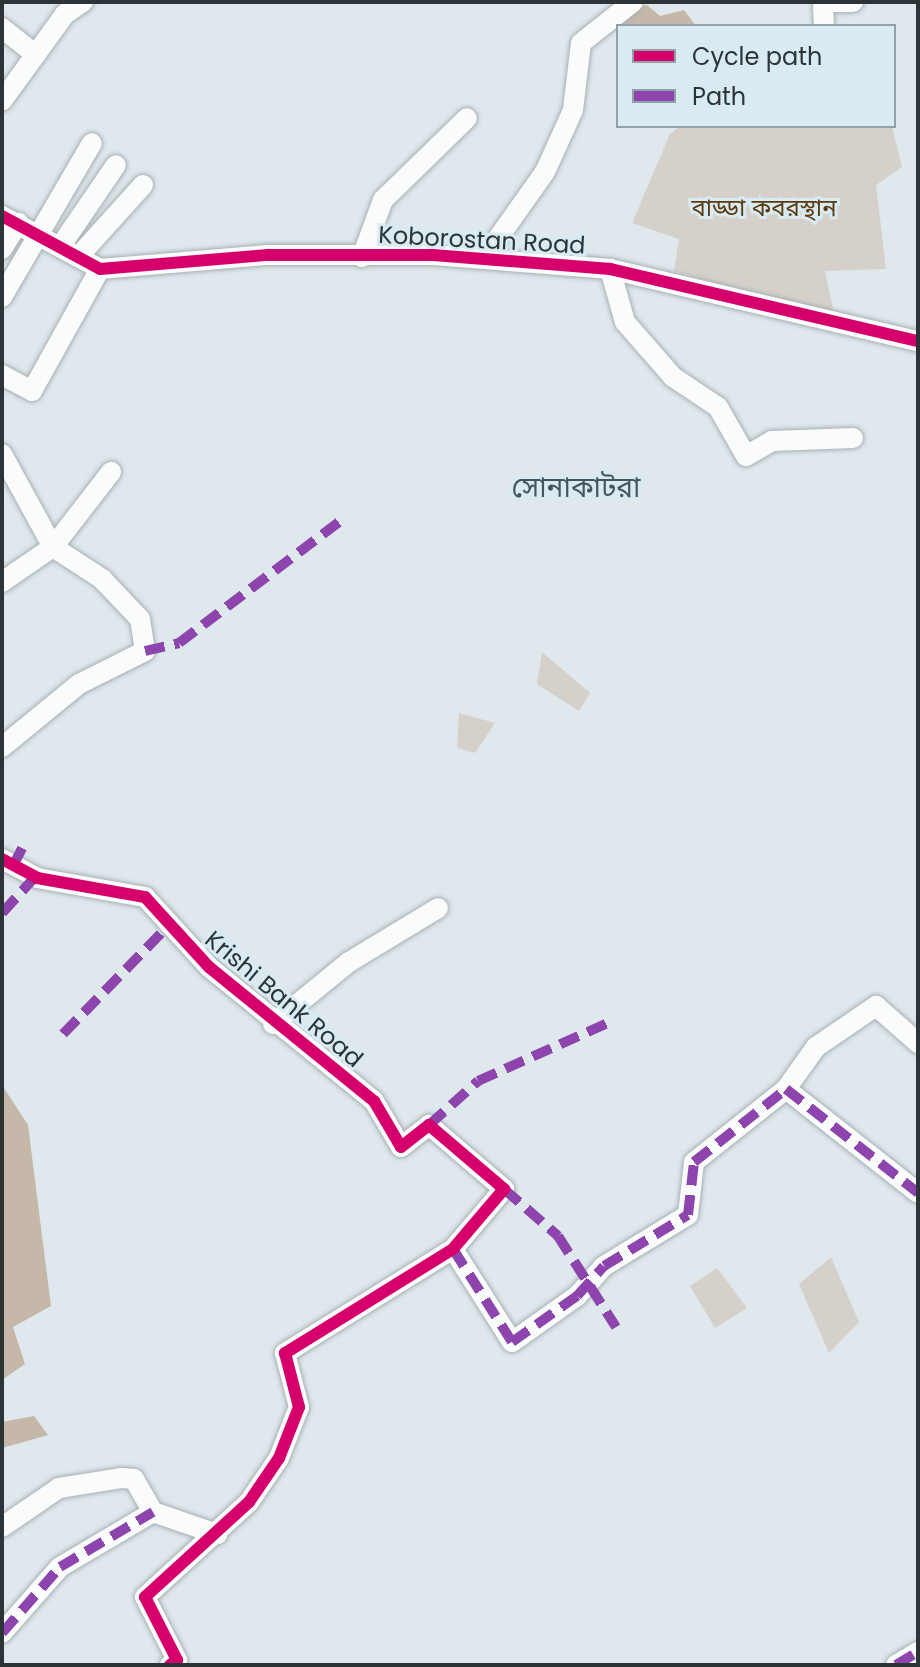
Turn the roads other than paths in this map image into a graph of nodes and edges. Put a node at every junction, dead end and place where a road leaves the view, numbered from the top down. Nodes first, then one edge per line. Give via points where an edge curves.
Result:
1 (83, 2) edge
2 (633, 2) edge
3 (853, 2) edge
4 (824, 8) edge
5 (2, 28) edge
6 (36, 55) junction
7 (2, 101) edge
8 (467, 118) dead end
9 (92, 143) dead end
10 (116, 165) dead end
11 (143, 185) dead end
12 (10, 220) edge
13 (39, 235) junction
14 (2, 249) edge
15 (69, 252) junction
16 (362, 257) junction
17 (484, 258) junction
18 (100, 269) junction
19 (610, 269) junction
20 (2, 297) edge
21 (918, 341) edge
22 (2, 375) edge
23 (853, 438) dead end
24 (2, 454) edge
25 (111, 472) dead end
26 (53, 547) junction
27 (2, 582) edge
28 (2, 747) edge
29 (2, 859) edge
30 (438, 908) dead end
31 (273, 1024) junction
32 (918, 1043) edge
33 (786, 1089) junction
34 (918, 1193) edge
35 (453, 1249) junction
36 (153, 1512) junction
37 (2, 1527) edge
38 (217, 1534) junction
39 (2, 1633) edge
40 (918, 1652) edge
41 (170, 1665) edge
42 (896, 1665) edge

1 - 6 street via 65,14
2 - 17 street via 581,43 573,110 545,172
3 - 4 street
5 - 6 street
6 - 7 street
8 - 16 street via 383,200
9 - 13 street
10 - 15 street
11 - 15 street
12 - 13 street
12 - 14 street
13 - 15 street
13 - 20 street
15 - 18 street
16 - 17 street, Koborostan Road
16 - 18 street, Koborostan Road via 268,255
17 - 19 street, Koborostan Road
18 - 22 street via 32,391
19 - 21 street, Koborostan Road
19 - 23 street via 625,322 673,377 718,407 746,456 772,441
24 - 26 street
25 - 26 street
26 - 27 street
26 - 28 street via 102,579 140,619 145,651 79,684
29 - 31 street, Krishi Bank Road via 37,878 145,897 167,927
30 - 31 street via 349,962
31 - 35 street, Krishi Bank Road via 374,1101 401,1147 429,1125 504,1189
32 - 33 street via 876,1006 816,1047
33 - 34 street
33 - 35 street via 694,1162 688,1215 604,1266 577,1296 512,1342
35 - 38 street via 291,1345 283,1363 299,1407 279,1458
36 - 37 street via 134,1479 122,1478 59,1488
36 - 38 street
36 - 39 street via 60,1567
38 - 41 street via 145,1597 177,1660
40 - 42 street

